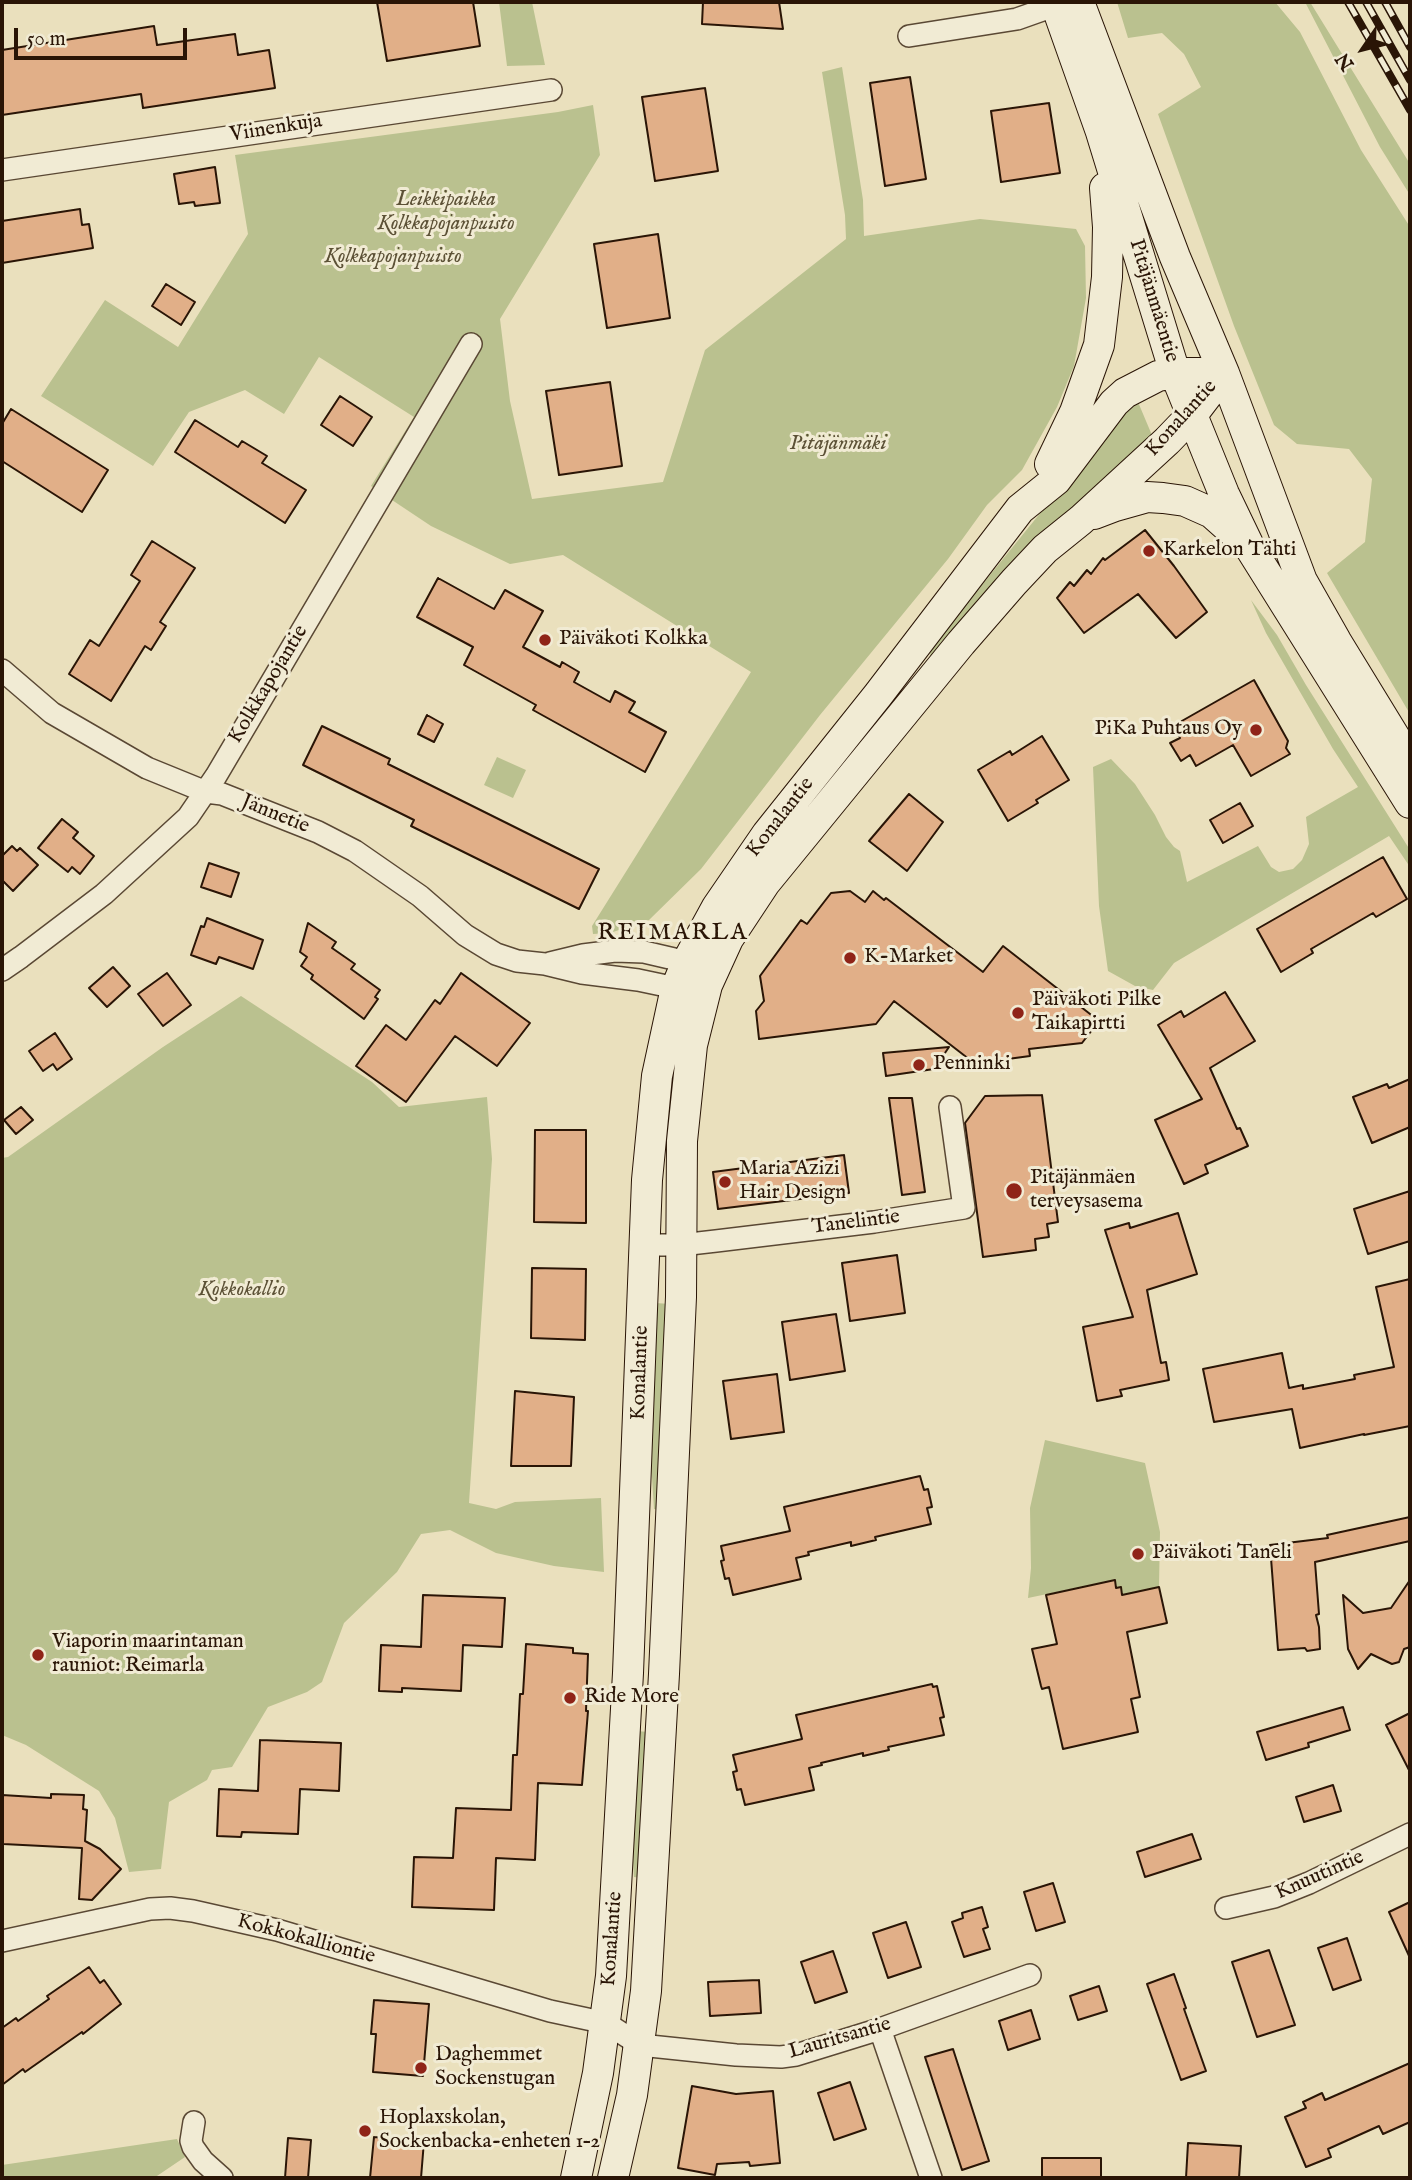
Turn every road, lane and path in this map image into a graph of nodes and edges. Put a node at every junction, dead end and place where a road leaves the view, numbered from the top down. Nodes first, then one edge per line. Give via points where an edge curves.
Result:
1 (1064, 3) edge
2 (909, 36) dead end
3 (551, 90) dead end
4 (1101, 131) junction
5 (2, 170) edge
6 (471, 344) dead end
7 (1175, 373) junction
8 (1224, 373) junction
9 (1192, 415) junction
10 (1020, 509) junction
11 (1081, 520) junction
12 (1249, 546) junction
13 (2, 670) edge
14 (1410, 762) edge
15 (206, 792) junction
16 (1410, 803) edge
17 (545, 964) junction
18 (2, 970) edge
19 (681, 975) junction
20 (707, 985) junction
21 (950, 1107) dead end
22 (646, 1245) junction
23 (681, 1245) junction
24 (1410, 1834) edge
25 (1226, 1908) dead end
26 (2, 1941) edge
27 (1030, 1975) dead end
28 (606, 2023) junction
29 (880, 2029) junction
30 (640, 2045) junction
31 (194, 2122) dead end
32 (222, 2178) edge
33 (576, 2178) edge
34 (613, 2178) edge
35 (931, 2178) edge

1 - 2 street via 1017,19
1 - 4 main road, Pitäjänmäentie
1 - 8 main road, Pitäjänmäentie
3 - 5 street, Viinenkuja
4 - 7 main road, Pitäjänmäentie
4 - 10 main road via 1108,226 1099,345 1062,443
6 - 15 street, Kolkkapojantie
7 - 8 main road, Konalantie
7 - 9 main road, Pitäjänmäentie
7 - 10 main road, Konalantie via 1142,383 1119,398 1056,480
8 - 9 main road, Konalantie
8 - 14 main road, Pitäjänmäentie via 1302,581
9 - 11 main road, Konalantie
9 - 12 main road, Pitäjänmäentie
10 - 19 main road, Konalantie via 767,834 717,907
11 - 12 main road via 1147,497 1185,501 1212,513
11 - 20 main road, Konalantie via 1009,587 765,883 728,939
12 - 16 main road, Pitäjänmäentie
13 - 15 street, Jännetie via 52,713 148,768
15 - 17 street, Jännetie via 318,832 355,851 496,954
15 - 18 street, Kolkkapojantie via 188,817 104,894
17 - 19 street, Jännetie
17 - 19 street, Jännetie via 615,951 644,952
19 - 20 street
19 - 22 main road, Konalantie via 652,1112
20 - 23 main road, Konalantie via 686,1095
21 - 23 street, Tanelintie via 964,1208
22 - 23 street, Tanelintie
22 - 28 main road, Konalantie via 621,1832
23 - 30 main road, Konalantie via 664,1674
24 - 25 street, Knuutintie via 1309,1883
26 - 28 street, Kokkokalliontie via 150,1909 193,1911 277,1930 550,2011
27 - 29 street, Lauritsantie
28 - 30 street, Lauritsantie
28 - 33 main road, Konalantie
29 - 30 street, Lauritsantie via 781,2057
29 - 35 street
30 - 34 main road, Konalantie
31 - 32 street via 194,2147

